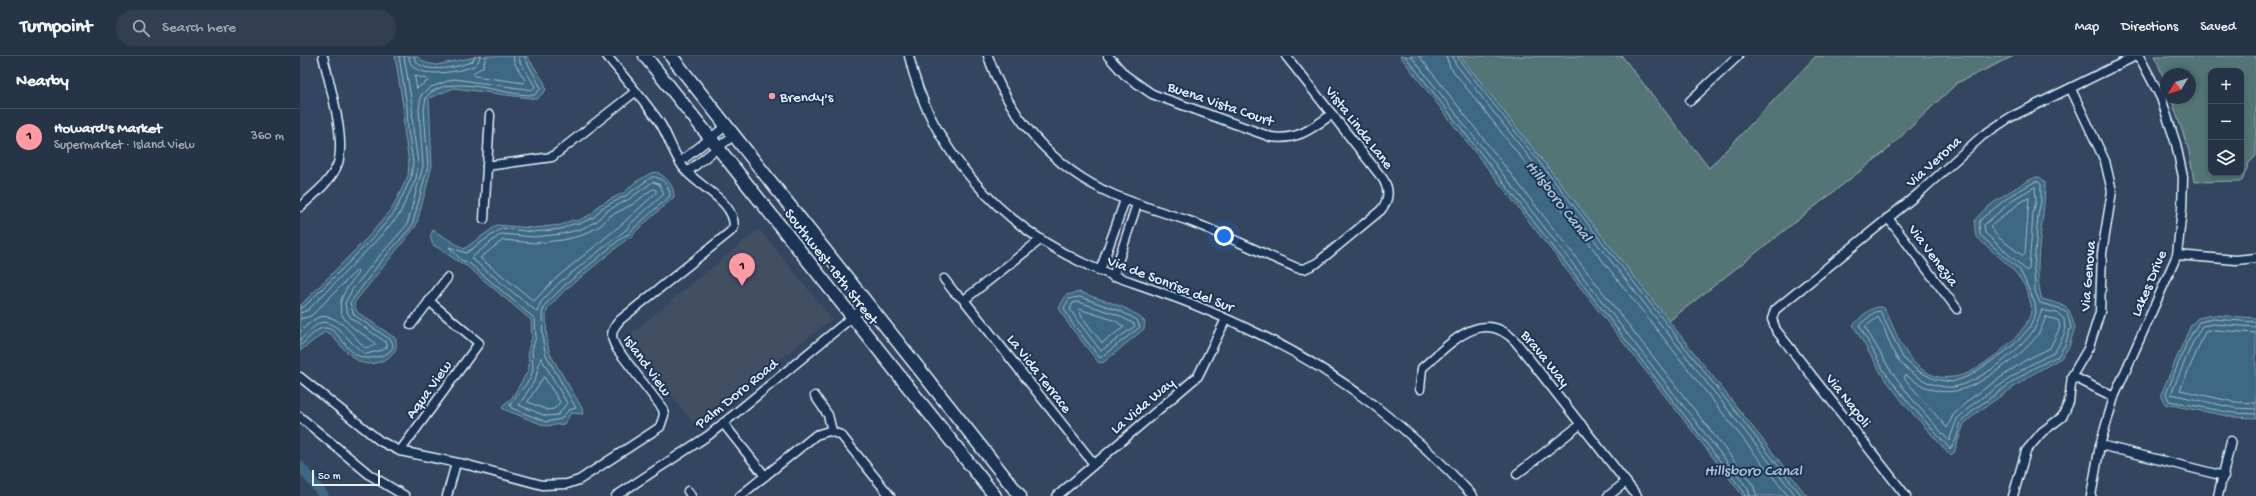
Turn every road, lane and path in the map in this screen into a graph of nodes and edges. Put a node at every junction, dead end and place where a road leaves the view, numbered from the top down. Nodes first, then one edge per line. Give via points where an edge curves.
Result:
1 (323, 56) edge
2 (607, 56) edge
3 (645, 56) edge
4 (671, 56) edge
5 (909, 56) edge
6 (988, 56) edge
7 (1108, 56) edge
8 (1286, 56) edge
9 (1738, 56) edge
10 (2138, 56) edge
11 (2071, 89) junction
12 (635, 92) junction
13 (1690, 101) dead end
14 (1332, 114) junction
15 (490, 115) dead end
16 (726, 126) junction
17 (734, 135) junction
18 (710, 138) junction
19 (718, 148) junction
20 (680, 162) junction
21 (487, 166) junction
22 (687, 172) junction
23 (1125, 200) junction
24 (1137, 204) junction
25 (300, 208) edge
26 (1888, 218) junction
27 (484, 219) dead end
28 (1040, 240) junction
29 (2177, 255) junction
30 (2256, 258) edge
31 (1100, 271) junction
32 (1113, 277) junction
33 (447, 278) dead end
34 (944, 279) dead end
35 (964, 300) junction
36 (429, 301) junction
37 (868, 304) junction
38 (1957, 309) dead end
39 (852, 317) junction
40 (1226, 319) junction
41 (1772, 319) joint
42 (411, 325) dead end
43 (2072, 376) junction
44 (300, 377) edge
45 (1420, 389) dead end
46 (815, 396) dead end
47 (2114, 397) junction
48 (300, 417) edge
49 (723, 423) junction
50 (1581, 424) junction
51 (832, 431) junction
52 (2231, 441) dead end
53 (2100, 445) junction
54 (400, 451) junction
55 (456, 462) junction
56 (1094, 464) junction
57 (1517, 474) dead end
58 (765, 476) junction
59 (2224, 476) junction
60 (1626, 482) junction
61 (405, 496) edge
62 (447, 496) edge
63 (616, 496) edge
64 (740, 496) edge
65 (890, 496) edge
66 (995, 496) edge
67 (1020, 496) edge
68 (1057, 496) edge
69 (1473, 496) edge
70 (1608, 496) edge
71 (1637, 496) edge
72 (1906, 496) edge
73 (2013, 496) edge
74 (2091, 496) edge
75 (2218, 496) edge

1 - 25 street via 340,135 340,154 329,178
2 - 12 street, Island View
3 - 18 main road, Southwest 18th Street
4 - 16 main road, Southwest 18th Street
5 - 28 street, Via de Sonrisa del Sur via 925,102 960,163 993,202
6 - 23 street, Vista Linda Lane via 1002,91 1042,145 1081,177
7 - 14 street, Buena Vista Court via 1125,75 1152,94 1271,137 1284,138 1303,134
8 - 14 street, Vista Linda Lane
9 - 13 street
10 - 11 street, Via Verona
10 - 29 street, Lakes Drive via 2161,98 2176,144 2183,177
11 - 26 street, Via Verona via 2009,118 1982,136
11 - 43 street, Via Genova via 2105,162 2112,191 2102,252 2100,312 2089,348
12 - 20 street, Island View via 660,124
12 - 21 street via 552,157
14 - 24 street, Vista Linda Lane via 1383,179 1388,198 1381,210 1311,267 1297,268 1228,237
15 - 21 street
16 - 17 main road, Southwest 18th Street
16 - 18 street
17 - 19 street
17 - 37 main road, Southwest 18th Street
18 - 19 main road, Southwest 18th Street
18 - 20 street
19 - 22 street
19 - 39 main road, Southwest 18th Street
20 - 22 street, Island View
21 - 27 street
22 - 55 street, Island View via 715,195 734,221 734,228 620,320 611,332 617,349 663,409 660,427 591,474 567,484 542,485
23 - 24 street, Vista Linda Lane
23 - 31 street
24 - 32 street
26 - 38 street, Via Venezia
26 - 41 street, Via Verona via 1786,299 1775,310
28 - 31 street, Via de Sonrisa del Sur
28 - 35 street
29 - 30 street via 2236,260
29 - 47 street, Lakes Drive
31 - 32 street, Via de Sonrisa del Sur
32 - 40 street, Via de Sonrisa del Sur via 1202,307
33 - 36 street
34 - 35 street, La Vida Terrace
35 - 56 street, La Vida Terrace
36 - 42 street
36 - 54 street, Aqua View via 478,343
37 - 39 street, Palm Doro Road
37 - 67 main road, Southwest 18th Street
39 - 49 street, Palm Doro Road
39 - 66 main road, Southwest 18th Street
40 - 56 street, La Vida Way via 1198,376
40 - 69 street, Via de Sonrisa del Sur via 1303,358 1361,397 1433,456
41 - 72 street, Via Napoli via 1776,330
43 - 47 street
43 - 73 street, Via Genova via 2069,402 2062,417 2042,432 2026,451
44 - 54 street, Island View via 380,441
45 - 50 street, Brava Way via 1422,368 1461,335 1473,329 1493,328 1506,333 1516,342
46 - 51 street via 828,415
47 - 53 street, Lakes Drive
48 - 61 street via 370,475
49 - 58 street
49 - 63 street, Palm Doro Road via 639,483
50 - 57 street
50 - 60 street, Brava Way
51 - 58 street via 822,432 816,436
51 - 65 street via 841,435
52 - 59 street
53 - 59 street
53 - 74 street, Lakes Drive
54 - 55 street, Island View
55 - 62 street
56 - 68 street, La Vida Way
58 - 64 street
59 - 75 street
60 - 70 street
60 - 71 street, Brava Way

